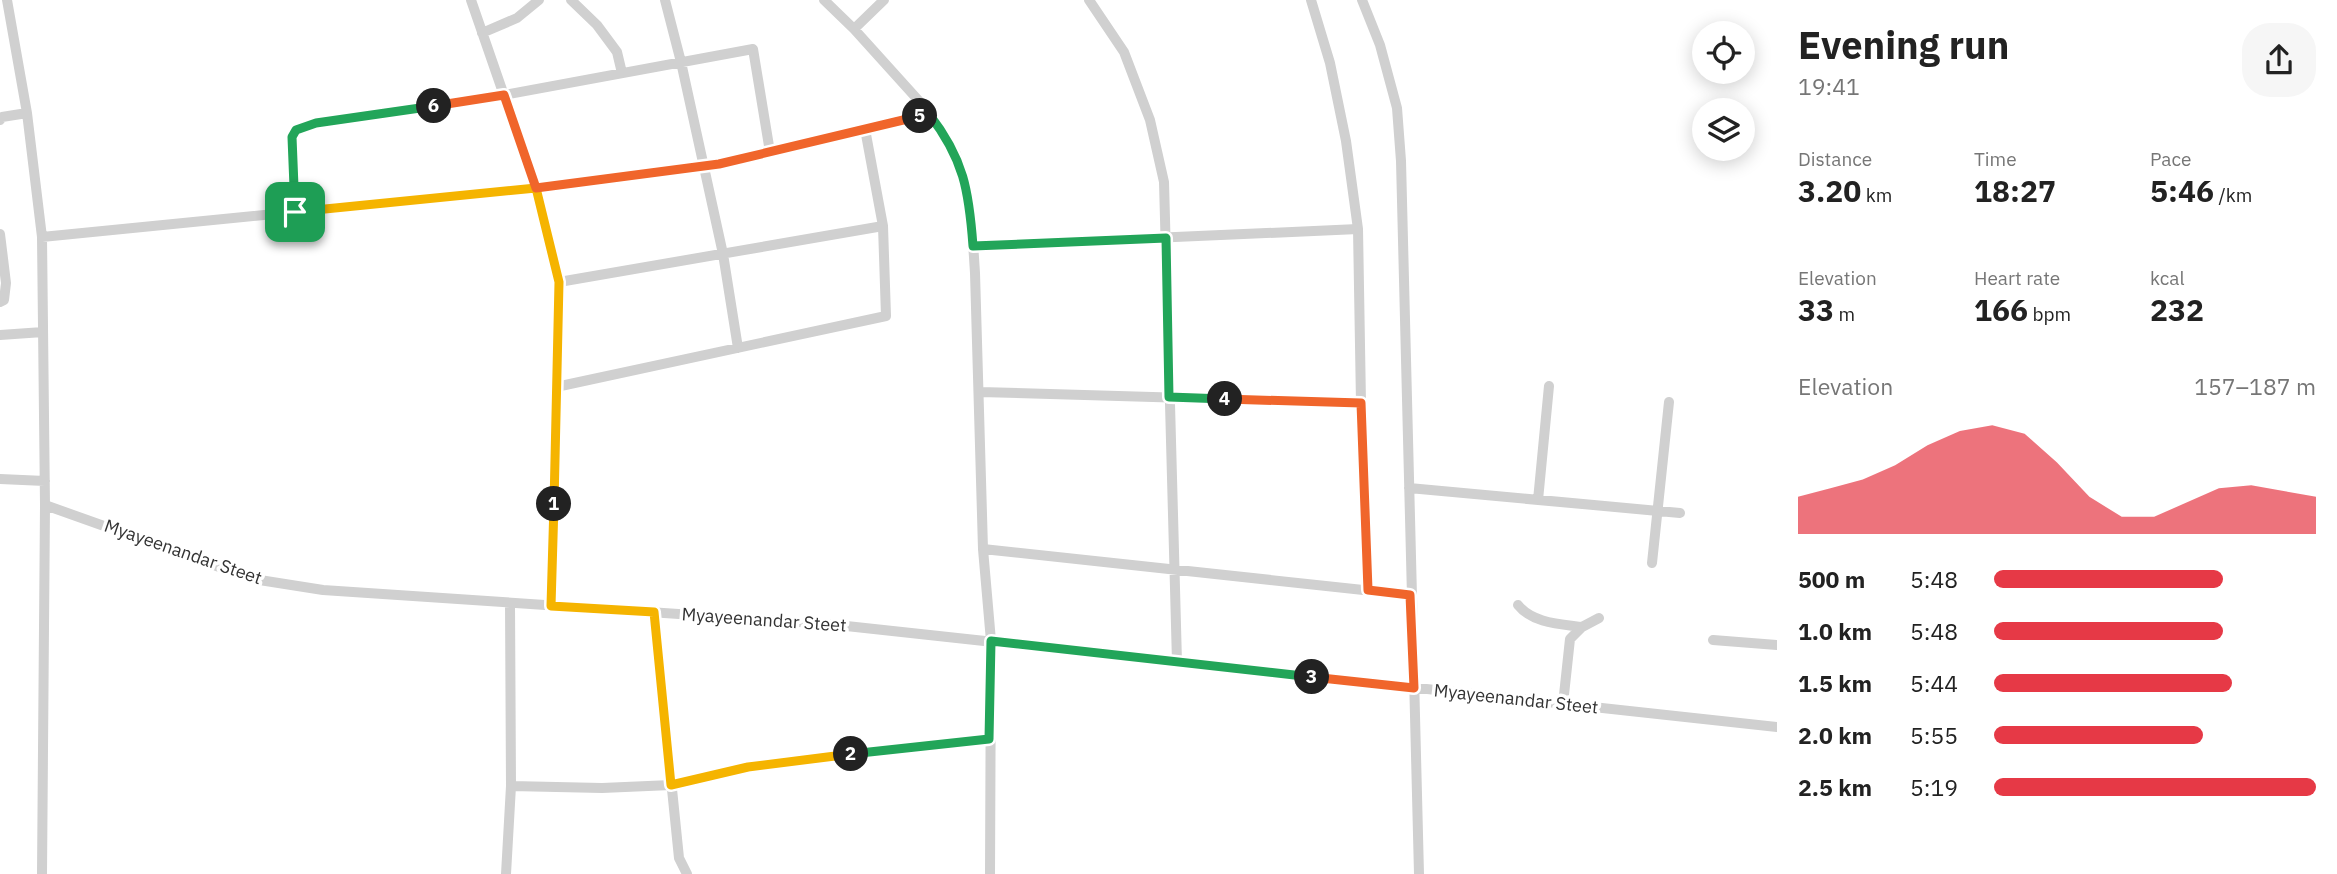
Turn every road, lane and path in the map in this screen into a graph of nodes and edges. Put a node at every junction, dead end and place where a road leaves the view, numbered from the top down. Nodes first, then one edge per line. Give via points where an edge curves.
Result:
1 (7, 0) edge
2 (471, 0) edge
3 (539, 0) edge
4 (571, 0) edge
5 (665, 0) edge
6 (824, 0) edge
7 (884, 0) edge
8 (1089, 0) edge
9 (1311, 0) edge
10 (1362, 0) edge
11 (854, 29) junction
12 (482, 33) junction
13 (681, 62) junction
14 (622, 73) junction
15 (504, 95) junction
16 (27, 113) junction
17 (929, 114) junction
18 (0, 120) edge
19 (865, 129) junction
20 (770, 152) junction
21 (702, 166) junction
22 (536, 188) junction
23 (295, 212) junction
24 (883, 226) junction
25 (1358, 229) junction
26 (0, 234) edge
27 (42, 237) junction
28 (1166, 238) junction
29 (973, 246) junction
30 (723, 254) junction
31 (559, 282) junction
32 (0, 302) edge
33 (43, 332) junction
34 (0, 335) edge
35 (738, 348) junction
36 (1549, 386) dead end
37 (556, 387) junction
38 (980, 392) junction
39 (1169, 397) junction
40 (1669, 402) dead end
41 (1361, 403) junction
42 (0, 479) edge
43 (45, 481) junction
44 (1409, 488) junction
45 (1538, 500) junction
46 (46, 505) junction
47 (1657, 511) junction
48 (1680, 513) dead end
49 (983, 549) junction
50 (1651, 563) dead end
51 (1175, 570) junction
52 (1368, 590) junction
53 (1410, 595) junction
54 (510, 604) junction
55 (1518, 605) dead end
56 (551, 606) junction
57 (654, 612) junction
58 (1599, 618) dead end
59 (1582, 627) junction
60 (1713, 640) dead end
61 (991, 641) junction
62 (1777, 645) edge
63 (1177, 662) junction
64 (1414, 688) junction
65 (1563, 704) junction
66 (1777, 727) edge
67 (989, 739) junction
68 (671, 785) junction
69 (511, 786) junction
70 (42, 874) edge
71 (506, 874) edge
72 (687, 874) edge
73 (990, 874) edge
74 (1419, 874) edge

1 - 16 street
2 - 12 street
3 - 12 street via 517,18
4 - 14 street via 617,52
5 - 13 street
6 - 11 street
7 - 11 street
8 - 28 street via 1124,52 1150,120 1164,182
9 - 25 street via 1330,63
10 - 44 street via 1397,108
11 - 17 street
12 - 15 street
13 - 14 street
13 - 20 street via 753,49
13 - 21 street
14 - 15 street
15 - 22 street
15 - 23 street via 316,123 296,130 292,137
16 - 18 street
16 - 27 street
17 - 19 street
17 - 29 street via 956,154 965,181
19 - 20 street
19 - 24 street
20 - 21 street
21 - 22 street
21 - 30 street
22 - 23 street
22 - 31 street
23 - 27 street
24 - 30 street
24 - 35 street via 886,316
25 - 28 street
25 - 41 street
26 - 32 street via 6,283
27 - 33 street
28 - 29 street
28 - 39 street
29 - 38 street
30 - 31 street
30 - 35 street
31 - 37 street
33 - 34 street
33 - 43 street
35 - 37 street
36 - 45 street
37 - 56 street
38 - 39 street
38 - 49 street
39 - 41 street
39 - 51 street
40 - 47 street
41 - 52 street
42 - 43 street
43 - 46 street
44 - 45 street
44 - 53 street
45 - 47 street
46 - 54 street, Myayeenandar Steet via 253,579 323,590
46 - 70 street
47 - 48 street
47 - 50 street
49 - 51 street
49 - 61 street
51 - 52 street
51 - 63 street
52 - 53 street
53 - 64 street
54 - 56 street, Myayeenandar Steet
54 - 69 street
55 - 59 street via 1535,618
56 - 57 street, Myayeenandar Steet
57 - 61 street, Myayeenandar Steet
57 - 68 street
58 - 59 street
59 - 65 street via 1570,639
60 - 62 street
61 - 63 street, Myayeenandar Steet
61 - 67 street
63 - 64 street, Myayeenandar Steet
64 - 65 street, Myayeenandar Steet
64 - 74 street
65 - 66 street, Myayeenandar Steet
67 - 68 street via 748,767
67 - 73 street
68 - 69 street
68 - 72 street via 679,858
69 - 71 street

